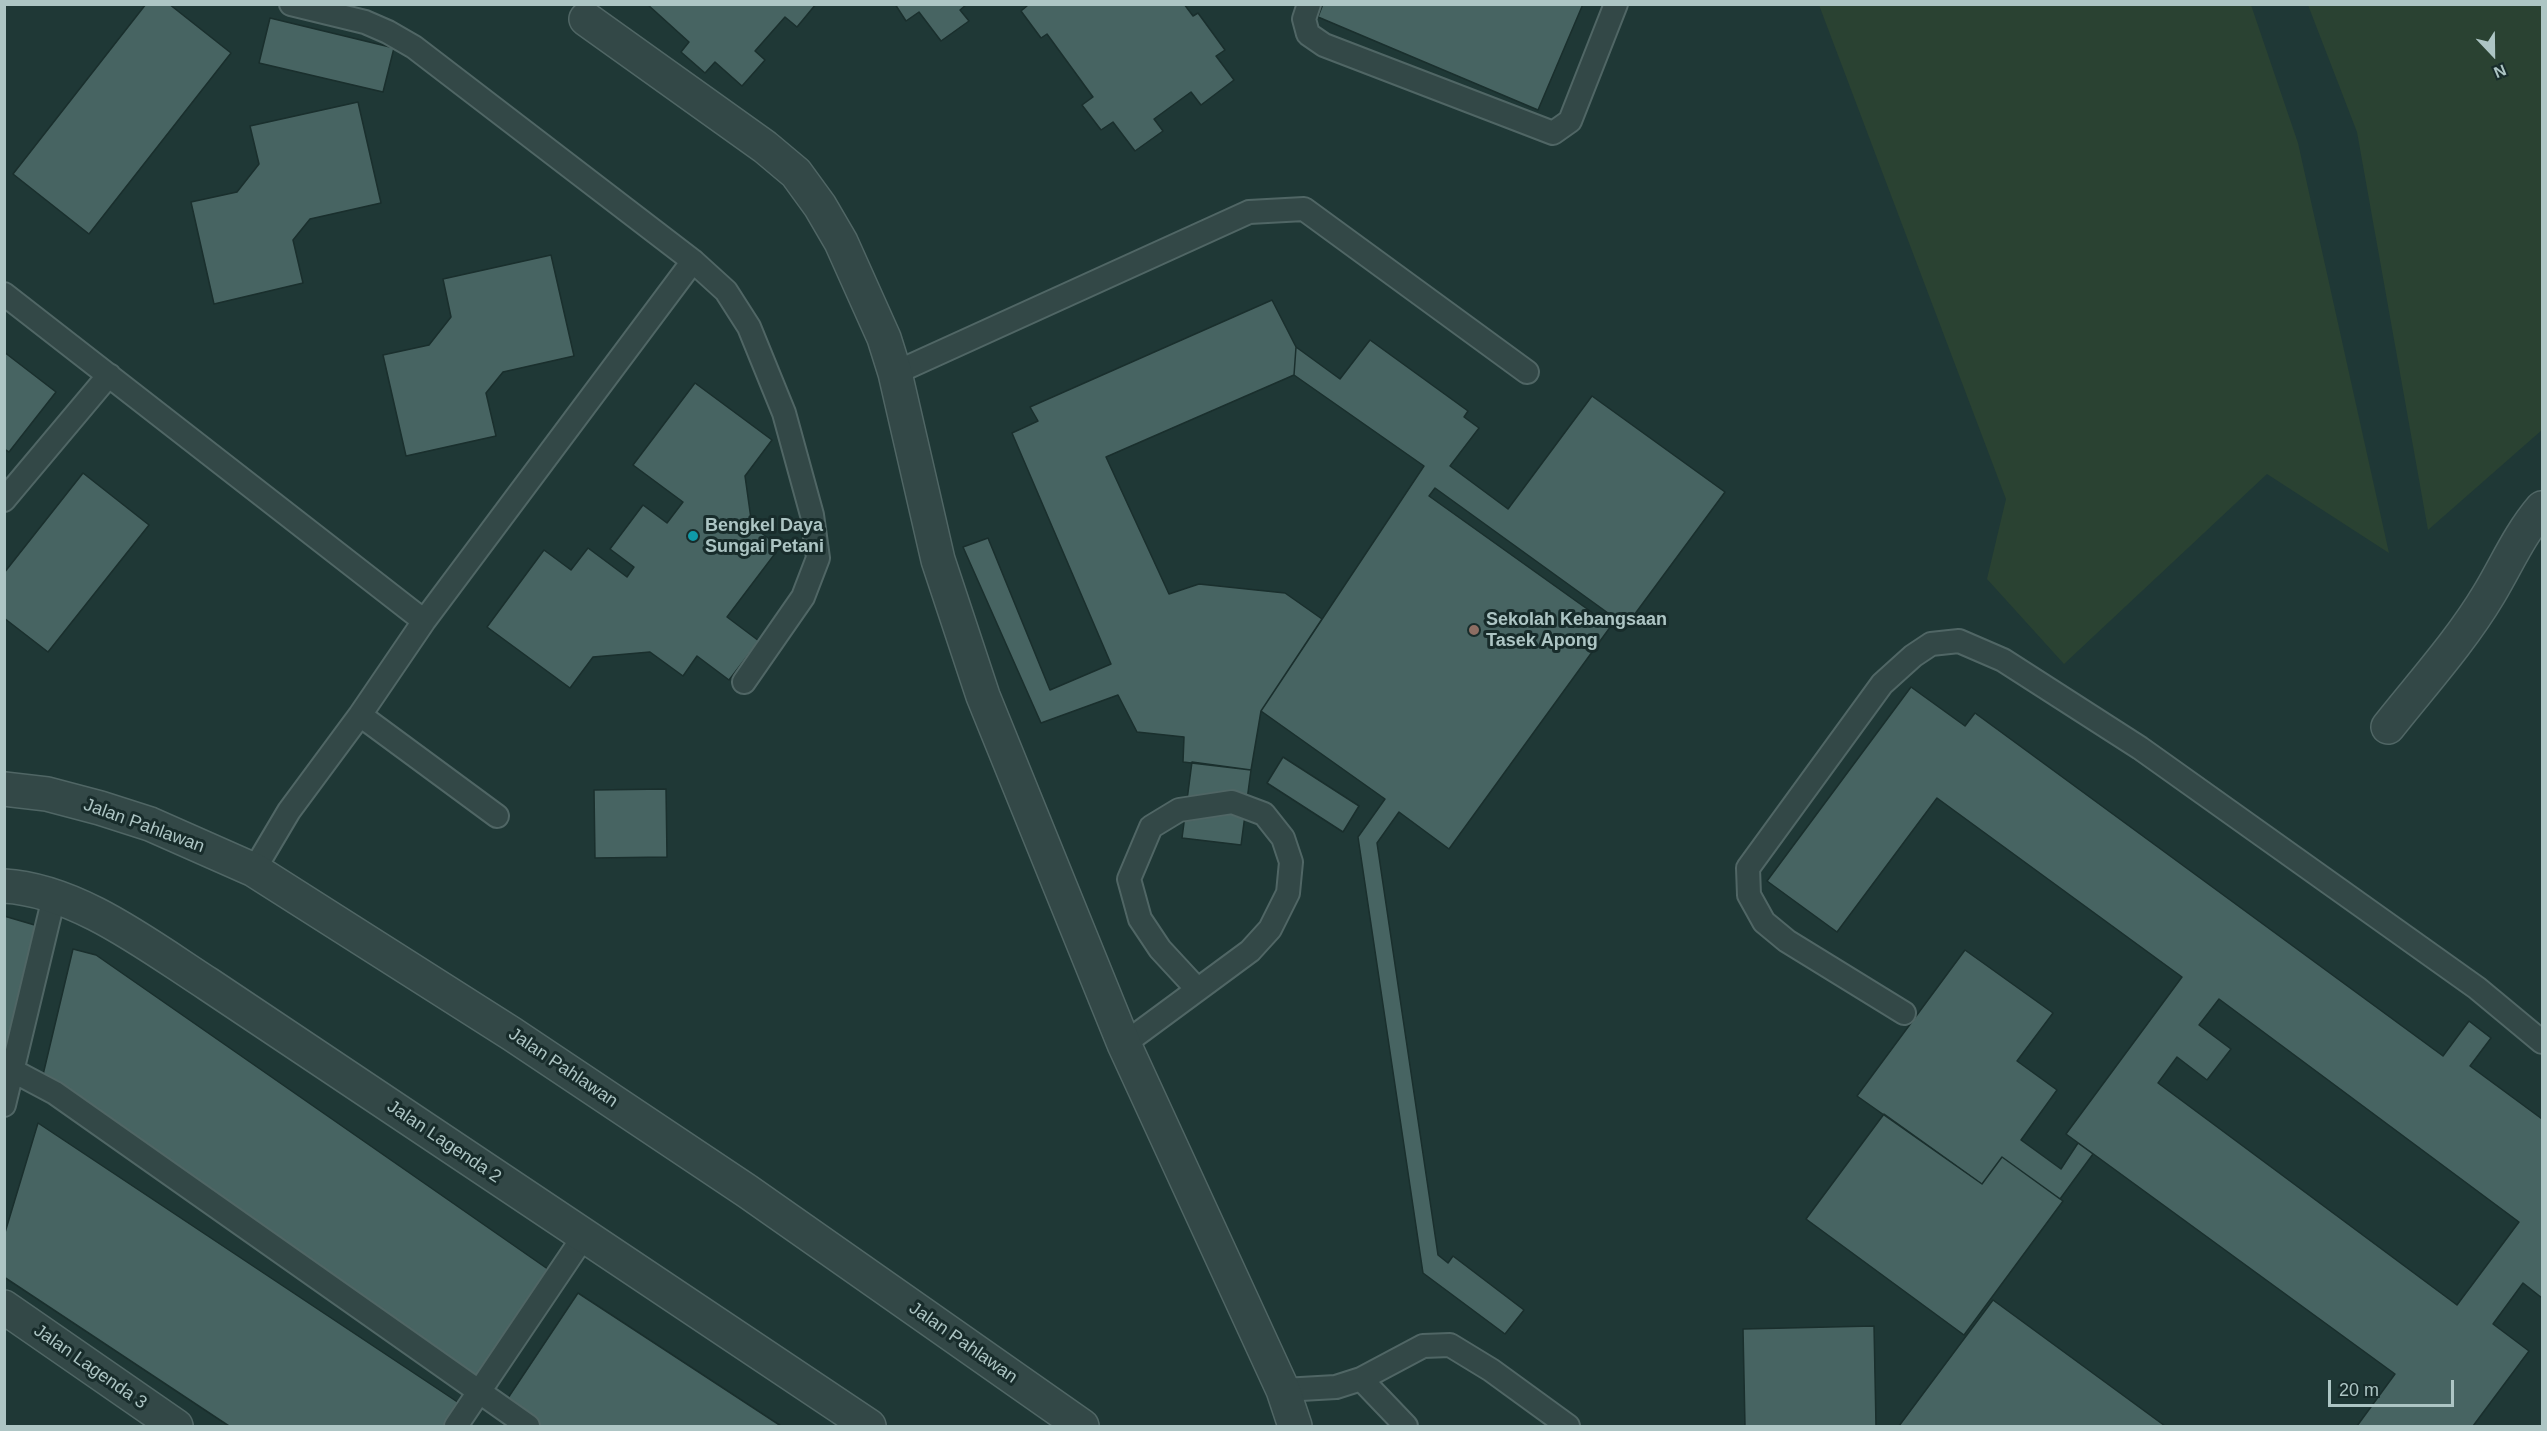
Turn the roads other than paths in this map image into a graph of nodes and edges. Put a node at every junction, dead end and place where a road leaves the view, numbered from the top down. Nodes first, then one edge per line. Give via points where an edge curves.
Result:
1 (291, 4) edge
2 (1309, 4) edge
3 (1616, 4) edge
4 (586, 19) dead end
5 (693, 261) junction
6 (4, 294) edge
7 (1527, 372) dead end
8 (896, 373) junction
9 (109, 375) junction
10 (4, 500) edge
11 (2542, 508) edge
12 (424, 621) junction
13 (744, 682) dead end
14 (360, 715) junction
15 (2388, 727) dead end
16 (4, 789) edge
17 (497, 816) dead end
18 (254, 870) junction
19 (4, 886) edge
20 (54, 897) junction
21 (1197, 989) junction
22 (1904, 1013) dead end
23 (2542, 1042) edge
24 (1124, 1044) junction
25 (9, 1068) edge
26 (4, 1105) edge
27 (585, 1236) junction
28 (4, 1307) edge
29 (1361, 1380) junction
30 (1283, 1390) junction
31 (478, 1391) junction
32 (176, 1426) edge
33 (456, 1426) edge
34 (528, 1426) edge
35 (869, 1426) edge
36 (1082, 1426) edge
37 (1295, 1426) edge
38 (1406, 1426) edge
39 (1568, 1426) edge

1 - 5 lane via 365,22 414,47
2 - 3 lane via 1304,19 1308,34 1324,45 1553,133 1570,121
4 - 8 street via 796,173 841,242
5 - 12 lane
5 - 13 lane via 726,291 753,337 784,413 812,515 818,558 803,597
6 - 9 lane
7 - 8 lane via 1304,209 1249,212
8 - 24 street via 938,560 956,617 983,696
9 - 10 lane
9 - 12 lane
11 - 15 street via 2508,556 2472,620
12 - 14 lane
14 - 17 lane
14 - 18 lane via 290,811
16 - 18 street, Jalan Pahlawan via 47,794 150,824
18 - 36 street, Jalan Pahlawan via 512,1034
19 - 20 street, Jalan Lagenda 2
20 - 25 lane
20 - 27 street, Jalan Lagenda 2 via 104,918 161,954
21 - 21 lane via 1250,951 1270,929 1288,893 1291,862 1283,838 1264,814 1232,802 1179,810 1151,827 1129,879 1140,919 1160,949
21 - 24 lane
22 - 23 lane via 1786,941 1764,922 1749,895 1748,868 1882,684 1931,644 1959,641 2003,660 2140,748 2476,988
24 - 30 street
25 - 26 lane
25 - 31 lane via 55,1093
27 - 31 lane
27 - 35 street, Jalan Lagenda 2
28 - 32 street, Jalan Lagenda 3
29 - 30 lane via 1336,1388
29 - 38 lane
29 - 39 lane via 1423,1346 1450,1345
30 - 37 street
31 - 33 lane
31 - 34 lane

